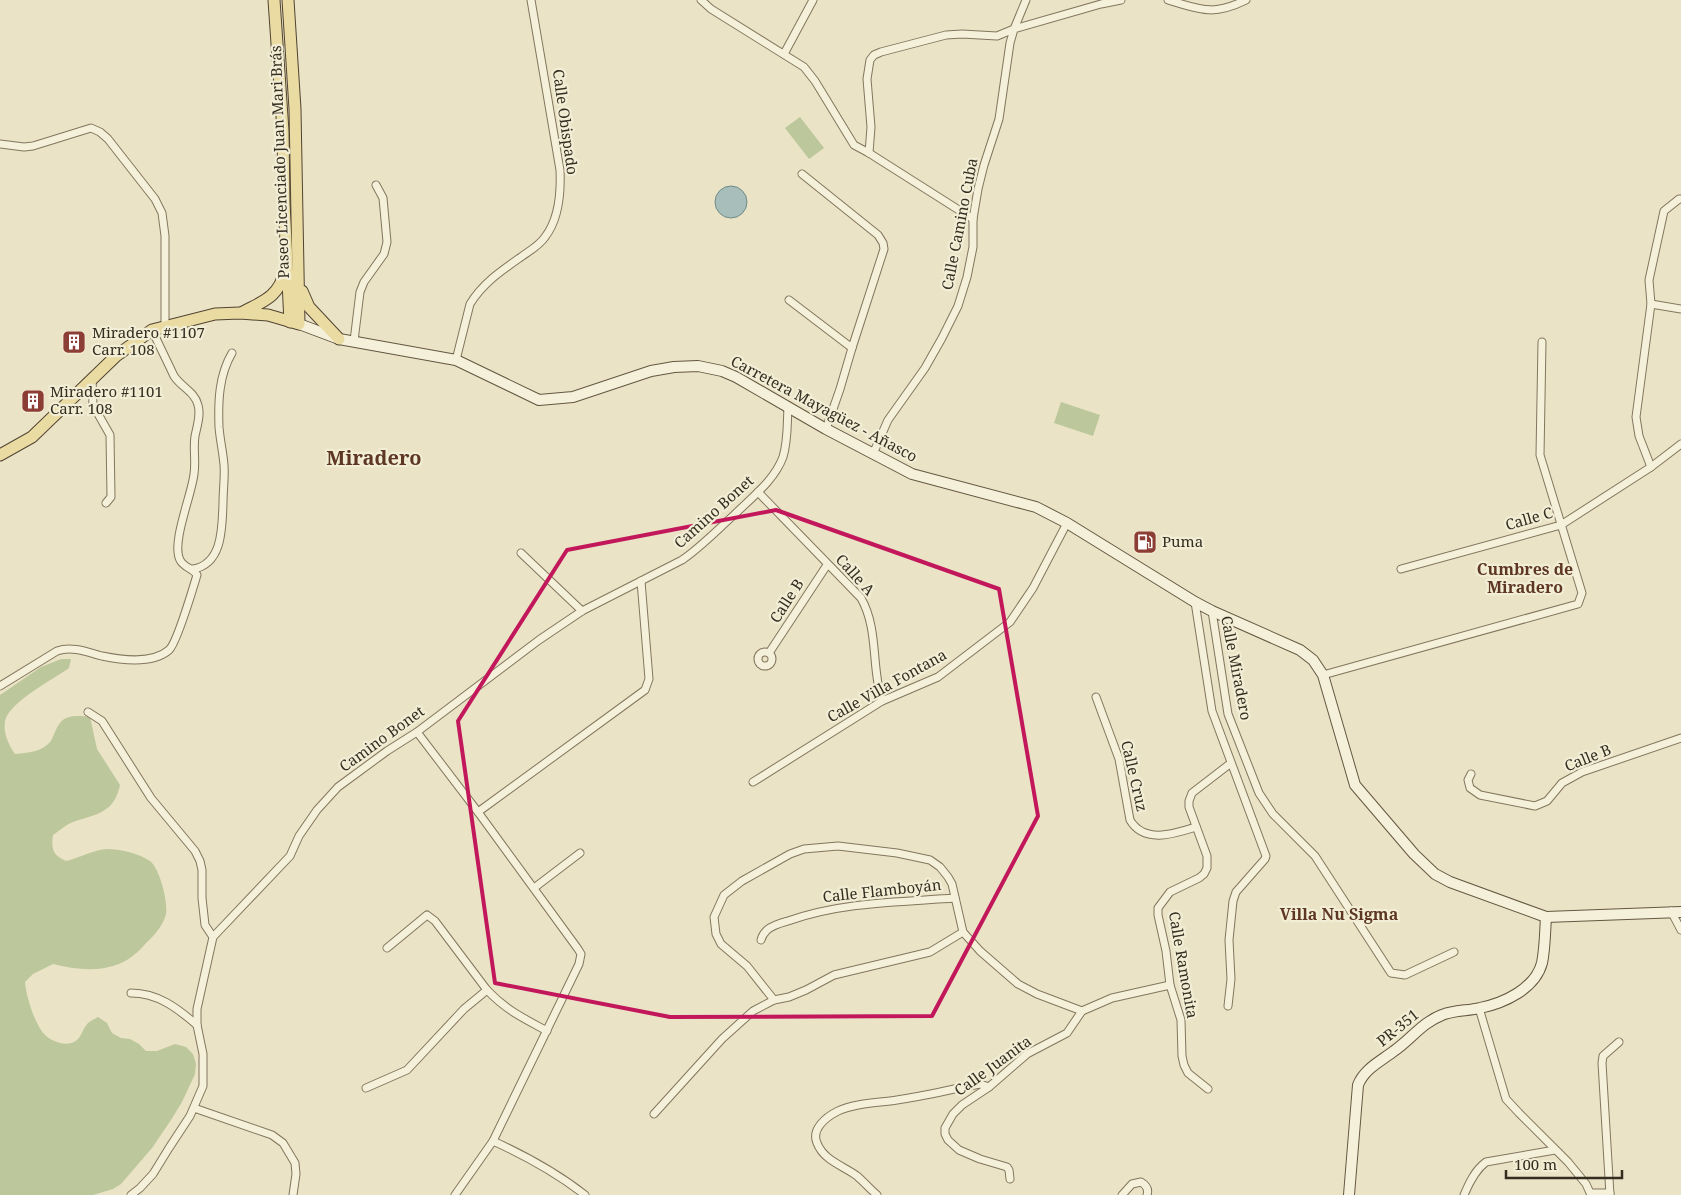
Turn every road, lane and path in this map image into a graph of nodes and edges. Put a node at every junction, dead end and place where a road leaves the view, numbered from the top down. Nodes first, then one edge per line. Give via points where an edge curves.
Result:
1 (274, 0) edge
2 (288, 0) edge
3 (531, 0) edge
4 (701, 0) edge
5 (813, 0) edge
6 (1026, 0) edge
7 (1120, 0) edge
8 (1168, 0) edge
9 (1246, 0) edge
10 (1014, 29) junction
11 (784, 54) junction
12 (0, 144) edge
13 (869, 153) junction
14 (802, 174) dead end
15 (376, 185) dead end
16 (1681, 199) edge
17 (974, 219) junction
18 (287, 263) junction
19 (298, 277) junction
20 (789, 300) dead end
21 (1651, 304) junction
22 (1681, 309) edge
23 (240, 313) junction
24 (294, 323) junction
25 (165, 326) junction
26 (152, 330) junction
27 (339, 339) junction
28 (354, 341) junction
29 (1542, 342) dead end
30 (852, 348) junction
31 (232, 353) dead end
32 (456, 360) junction
33 (92, 379) junction
34 (788, 407) junction
35 (826, 429) junction
36 (1681, 444) edge
37 (0, 454) edge
38 (873, 454) junction
39 (1651, 466) junction
40 (758, 492) junction
41 (106, 503) dead end
42 (1067, 523) junction
43 (1561, 525) junction
44 (521, 553) dead end
45 (828, 565) junction
46 (193, 569) junction
47 (1401, 569) dead end
48 (641, 581) junction
49 (1195, 602) junction
50 (582, 611) junction
51 (1212, 611) junction
52 (769, 653) dead end
53 (1323, 675) junction
54 (0, 686) edge
55 (1096, 697) dead end
56 (882, 701) junction
57 (88, 712) dead end
58 (417, 732) junction
59 (1681, 738) edge
60 (1231, 763) junction
61 (1470, 774) dead end
62 (753, 782) dead end
63 (478, 812) junction
64 (1196, 827) junction
65 (580, 853) dead end
66 (534, 888) junction
67 (956, 898) junction
68 (1676, 912) edge
69 (1546, 917) junction
70 (1681, 930) edge
71 (963, 932) junction
72 (213, 936) junction
73 (761, 940) dead end
74 (387, 948) dead end
75 (1454, 952) dead end
76 (1170, 985) junction
77 (487, 990) junction
78 (131, 992) dead end
79 (774, 1000) junction
80 (1228, 1006) dead end
81 (1479, 1008) junction
82 (1082, 1011) junction
83 (196, 1025) junction
84 (547, 1030) junction
85 (1619, 1042) dead end
86 (989, 1087) junction
87 (366, 1088) dead end
88 (1208, 1089) dead end
89 (194, 1108) junction
90 (654, 1114) dead end
91 (493, 1141) junction
92 (1555, 1150) junction
93 (1010, 1178) dead end
94 (1591, 1194) edge
95 (1610, 1194) edge
96 (131, 1195) edge
97 (294, 1195) edge
98 (455, 1195) edge
99 (586, 1195) edge
100 (876, 1195) edge
101 (1122, 1195) edge
102 (1147, 1195) edge
103 (1349, 1195) edge
104 (1464, 1195) edge

1 - 18 main road, Paseo Licenciado Juan Mari Brás via 283,131
2 - 19 main road, Paseo Licenciado Juan Mari Brás via 295,109
3 - 32 street, Calle Obispado via 560,170 558,207 545,238 492,277 475,296 470,304
4 - 11 street
5 - 11 street
6 - 10 street, Calle Camino Cuba
7 - 10 street
8 - 9 street via 1218,11
10 - 13 street via 997,36 946,35 874,55 867,78 871,127
10 - 17 street, Calle Camino Cuba via 999,119 984,165
11 - 13 street via 809,73 854,145
12 - 25 street via 33,146 91,128 108,139 155,199 162,213
13 - 17 street
14 - 30 street via 878,235 883,243 884,249
15 - 28 street via 383,198 387,242 384,254 360,292
16 - 21 street via 1664,211 1649,280
17 - 38 street, Calle Camino Cuba via 973,247 958,306 925,368 888,420
18 - 23 main road via 277,291
18 - 24 main road, Paseo Licenciado Juan Mari Brás
19 - 24 main road, Paseo Licenciado Juan Mari Brás
19 - 27 main road via 309,307
20 - 30 street
21 - 22 street
21 - 39 street via 1636,417 1639,436
23 - 24 main road via 268,315
23 - 25 main road via 215,314
24 - 27 main road, Carretera Mayagüez - Añasco
25 - 26 main road
26 - 33 main road via 116,356
26 - 46 street via 177,382 196,399 199,409 194,475 178,553 182,563
27 - 28 main road, Carretera Mayagüez - Añasco
28 - 32 main road, Carretera Mayagüez - Añasco
29 - 43 street via 1540,455
30 - 35 street
31 - 46 street via 220,384 219,427 224,473 220,540 212,558 201,568
32 - 34 main road, Carretera Mayagüez - Añasco via 539,400 573,397 651,370 698,366 736,377
33 - 37 main road via 32,437
33 - 41 street via 93,406 110,435 111,497
34 - 35 main road, Carretera Mayagüez - Añasco
34 - 40 street, Camino Bonet via 783,456 777,470
35 - 38 main road, Carretera Mayagüez - Añasco
36 - 39 street, Calle C
38 - 42 main road, Carretera Mayagüez - Añasco via 912,474 1036,507
39 - 43 street, Calle C
40 - 45 street, Calle A
40 - 48 street, Camino Bonet via 697,550
42 - 49 main road, Carretera Mayagüez - Añasco
42 - 56 street, Calle Villa Fontana via 1033,588 1010,622 938,678
43 - 47 street, Calle C
43 - 53 street via 1582,593 1578,604
44 - 50 street
45 - 52 street, Calle B
45 - 56 street, Calle A via 861,598 868,611
46 - 54 street via 196,581 174,643 165,652 146,659 125,660 73,648 64,649
48 - 50 street, Camino Bonet
48 - 63 street via 649,679 644,690
49 - 51 main road, Carretera Mayagüez - Añasco
49 - 60 street via 1210,702
50 - 58 street, Camino Bonet
51 - 53 main road, Carretera Mayagüez - Añasco via 1300,650 1313,660
51 - 75 street, Calle Miradero via 1228,714 1259,793 1273,814 1315,856 1391,973 1405,975
53 - 69 main road, Carretera Mayagüez - Añasco via 1355,785 1414,854 1435,874 1450,882
55 - 64 street, Calle Cruz via 1119,759 1134,827 1147,835
56 - 62 street, Calle Villa Fontana
57 - 72 street via 102,721 151,798 195,851 202,870 205,925
58 - 63 street
58 - 72 street, Camino Bonet via 338,788 317,810 290,856
59 - 61 street, Calle B via 1582,772 1562,783 1548,801 1535,806 1480,795 1470,788
60 - 64 street, Calle Ramonita via 1190,796 1189,807
60 - 80 street via 1266,856 1236,892 1233,901
63 - 66 street
64 - 76 street, Calle Ramonita via 1208,856 1207,868 1199,878 1170,892 1158,908
65 - 66 street
66 - 84 street via 580,954 579,964
67 - 71 street
67 - 73 street, Calle Flamboyán via 818,911 768,928
67 - 79 street via 948,877 930,860 838,846 804,849 790,854 724,895 714,917 721,944 748,966
68 - 69 main road, Carretera Mayagüez - Añasco
68 - 70 street
69 - 81 main road, PR-351 / PR-351 via 1541,964 1537,973 1517,994
71 - 79 street via 930,952 834,975 789,998
71 - 82 street via 1018,984
72 - 83 street via 196,1009
74 - 77 street via 426,914
76 - 82 street via 1112,998
76 - 88 street, Calle Ramonita via 1181,1020 1184,1065 1188,1073
77 - 84 street via 513,1013
77 - 87 street via 464,1009 407,1070
78 - 83 street via 168,1002
79 - 90 street via 744,1018 703,1058
81 - 92 street via 1506,1099
81 - 103 main road, PR-351 / PR-351 via 1444,1014 1428,1021 1407,1042 1361,1077
82 - 86 street, Calle Juanita via 1067,1032 1027,1054
83 - 89 street via 204,1071 203,1086
84 - 91 street
85 - 95 street via 1603,1056 1602,1063
86 - 93 street, Calle Juanita via 953,1114 944,1134 959,1150 1007,1167
86 - 100 street via 980,1084 850,1107 822,1122 816,1137 820,1149
89 - 96 street via 154,1174
89 - 97 street via 272,1135 283,1143 295,1163
91 - 98 street
91 - 99 street via 538,1163
92 - 94 street
92 - 104 street via 1486,1162 1479,1166
94 - 95 street
101 - 102 street via 1132,1184 1141,1182 1146,1184

